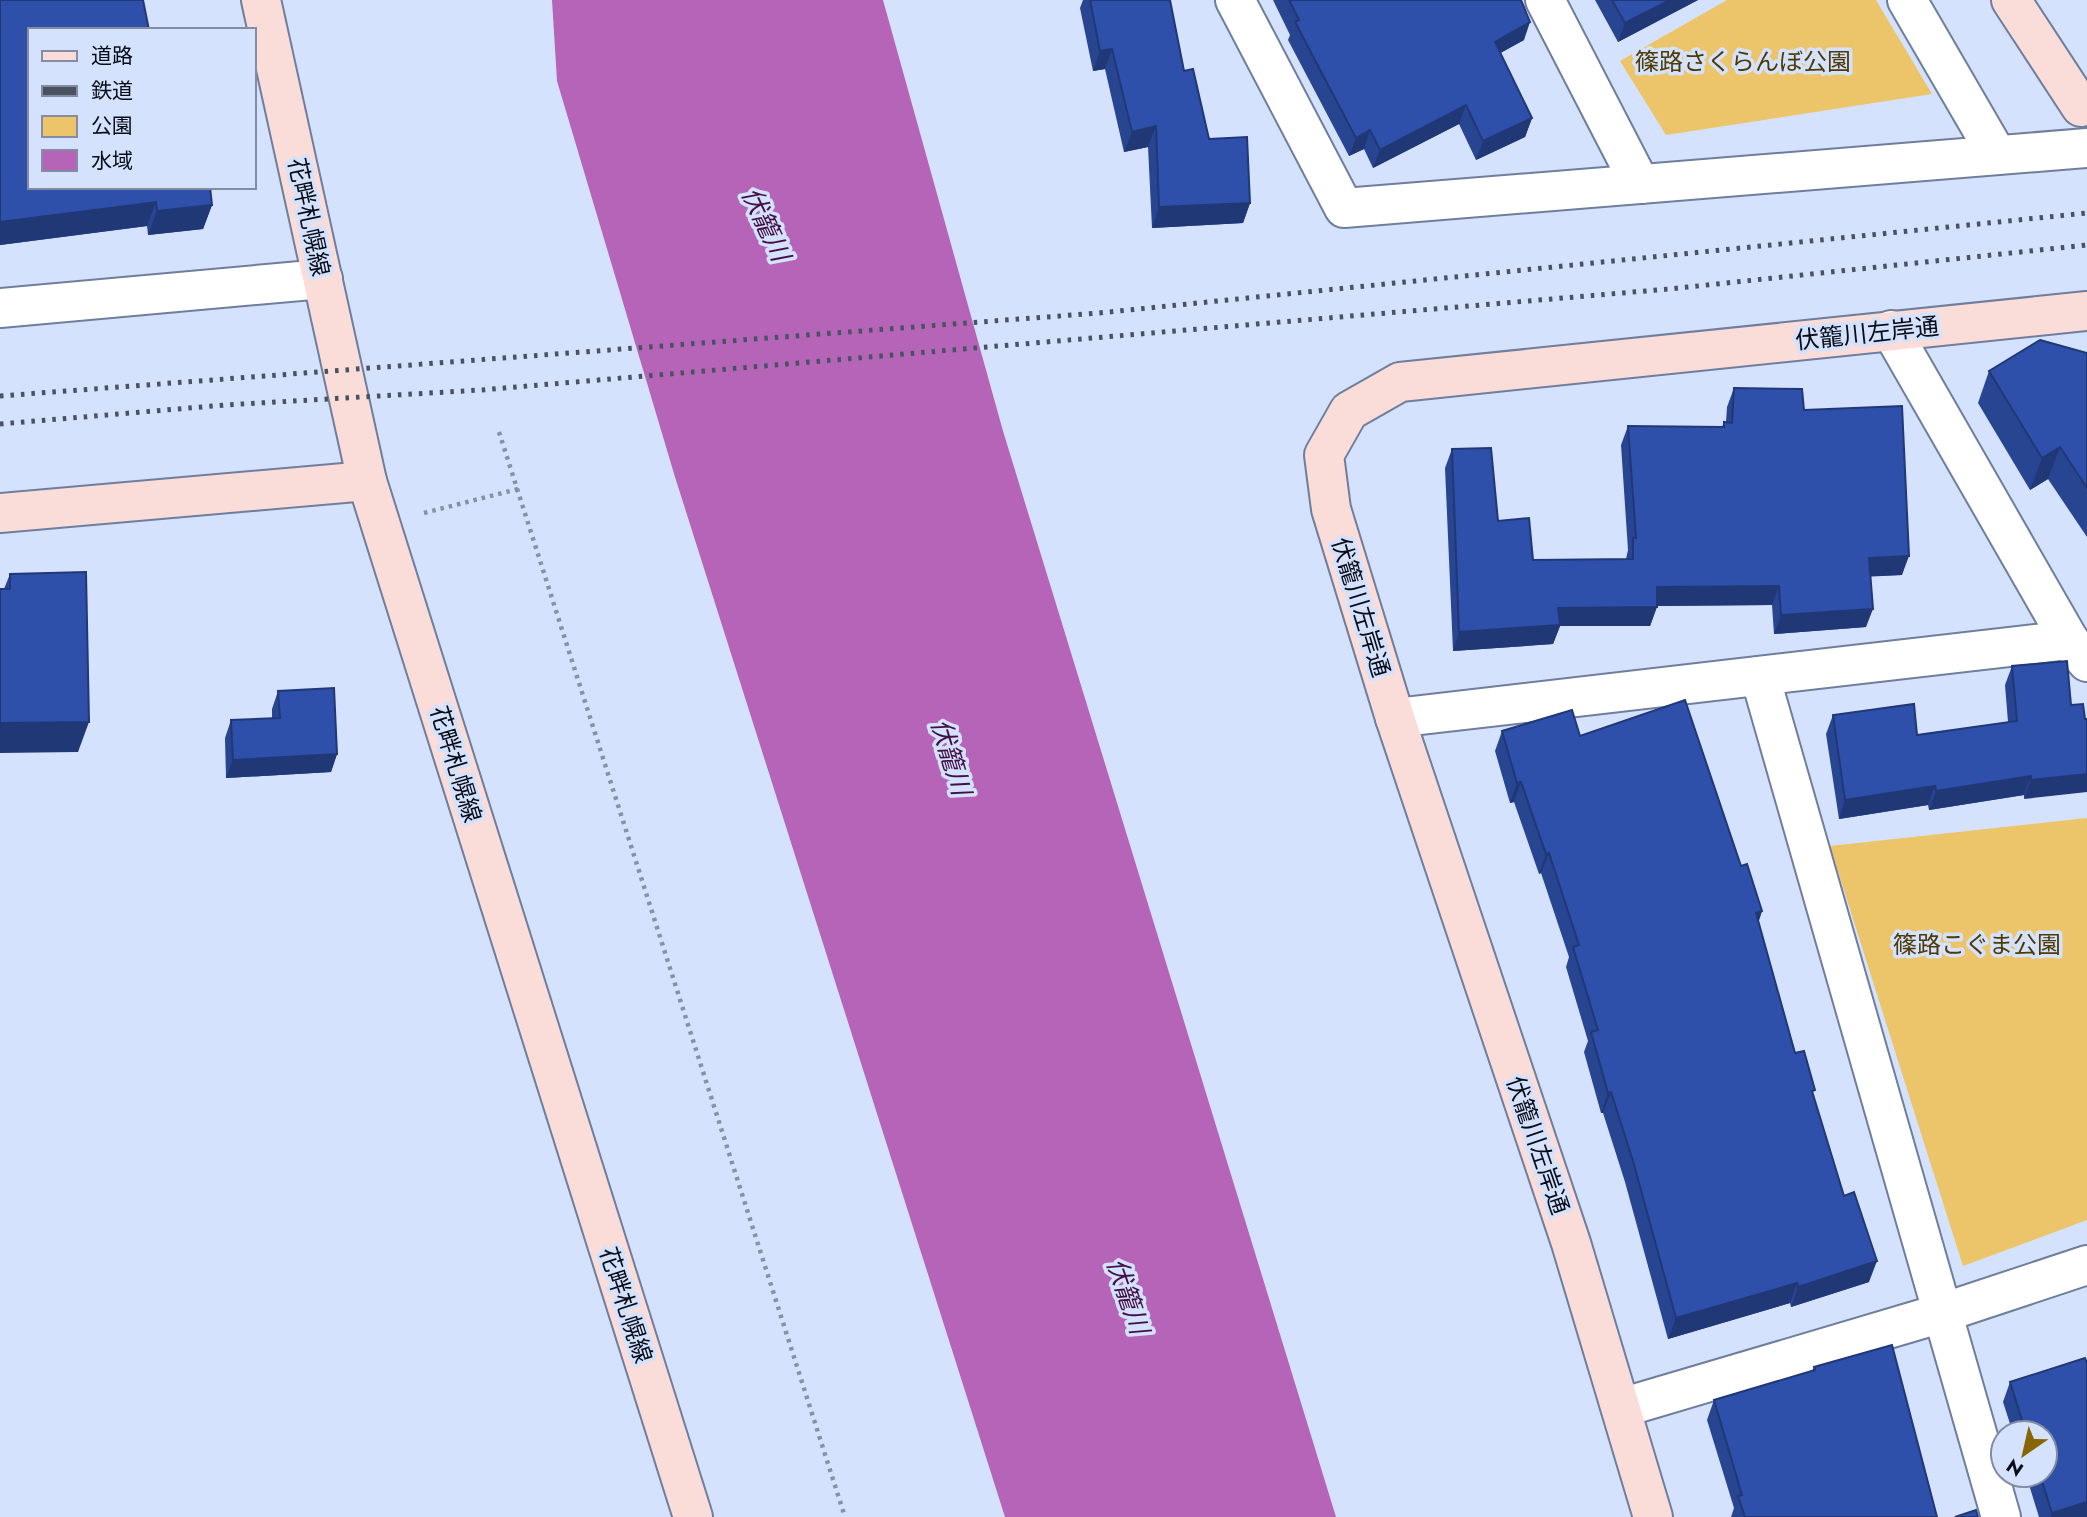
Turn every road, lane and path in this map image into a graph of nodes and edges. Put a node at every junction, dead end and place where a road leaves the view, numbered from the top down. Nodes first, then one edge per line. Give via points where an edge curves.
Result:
1 (261, 0) edge
2 (1235, 0) edge
3 (1545, 0) edge
4 (1907, 0) edge
5 (2011, 0) edge
6 (2081, 107) dead end
7 (2087, 148) edge
8 (1997, 155) junction
9 (1640, 184) junction
10 (323, 279) junction
11 (0, 308) edge
12 (2087, 311) edge
13 (1891, 330) junction
14 (499, 432) dead end
15 (367, 481) junction
16 (518, 489) junction
17 (0, 513) edge
18 (381, 525) junction
19 (2078, 651) edge
20 (1760, 676) junction
21 (1395, 718) junction
22 (2087, 1265) edge
23 (1942, 1313) junction
24 (1621, 1408) junction
25 (693, 1517) edge
26 (845, 1517) edge
27 (1653, 1517) edge
28 (2001, 1517) edge

1 - 10 street, 花畔札幌線
2 - 9 street via 1345,208
3 - 9 street
4 - 8 street
5 - 6 street
7 - 8 street
8 - 9 street
10 - 11 street
10 - 15 street, 花畔札幌線
12 - 13 street, 伏籠川左岸通
13 - 19 street
13 - 21 street, 伏籠川左岸通 via 1400,382 1349,411 1324,454 1331,509
14 - 16 path
15 - 17 street
15 - 18 street, 花畔札幌線
16 - 18 path
16 - 26 path
18 - 25 street, 花畔札幌線
19 - 20 street
20 - 21 street
20 - 23 street
21 - 24 street, 伏籠川左岸通 via 1571,1243
22 - 23 street
23 - 24 street
23 - 28 street
24 - 27 street, 伏籠川左岸通

